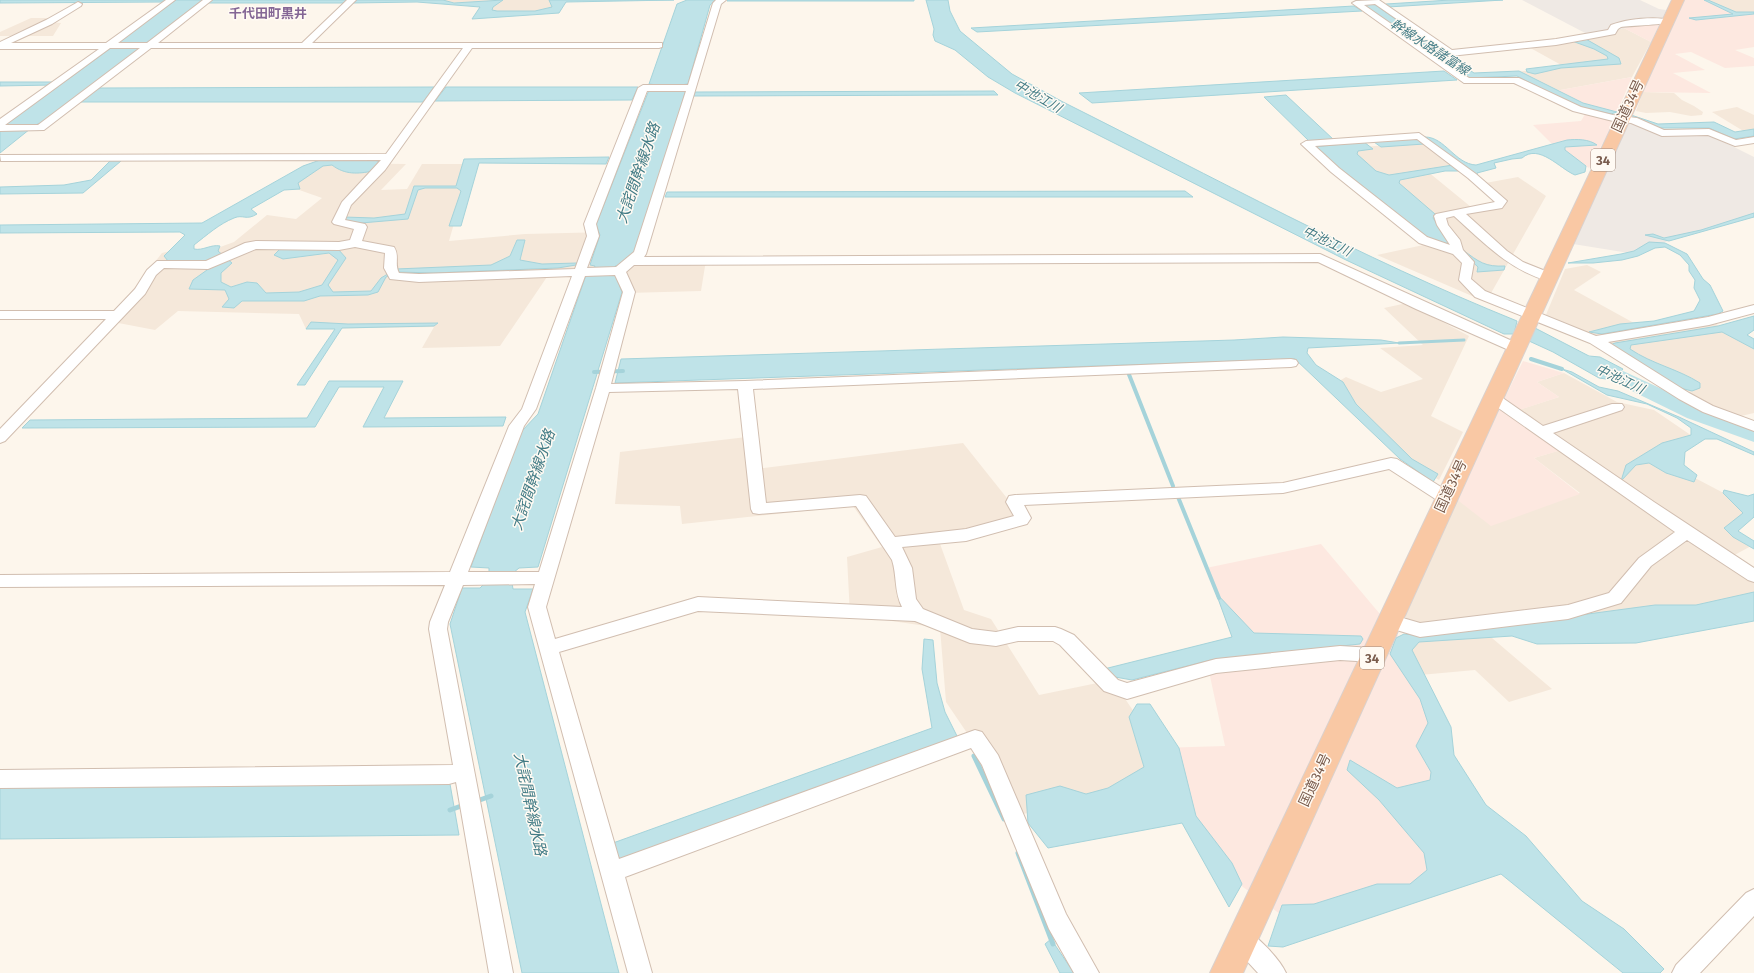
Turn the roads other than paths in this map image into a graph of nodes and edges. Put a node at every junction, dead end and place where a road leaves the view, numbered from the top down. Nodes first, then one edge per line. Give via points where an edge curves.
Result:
1 (171, 0) edge
2 (208, 0) edge
3 (352, 0) edge
4 (722, 0) edge
5 (1678, 0) edge
6 (78, 4) dead end
7 (1367, 4) edge
8 (1668, 22) junction
9 (1417, 39) junction
10 (659, 45) dead end
11 (0, 46) edge
12 (106, 46) junction
13 (147, 46) junction
14 (304, 46) junction
15 (469, 46) junction
16 (687, 88) junction
17 (1622, 119) junction
18 (0, 124) edge
19 (0, 128) edge
20 (1754, 140) edge
21 (388, 157) junction
22 (1, 158) dead end
23 (1456, 212) junction
24 (355, 243) junction
25 (1457, 251) junction
26 (631, 261) junction
27 (585, 271) junction
28 (619, 271) junction
29 (1549, 277) junction
30 (1754, 309) edge
31 (0, 315) edge
32 (116, 315) junction
33 (1530, 317) junction
34 (1595, 340) junction
35 (1517, 345) junction
36 (1291, 363) dead end
37 (606, 377) junction
38 (745, 385) junction
39 (1492, 397) junction
40 (1617, 407) dead end
41 (1754, 426) edge
42 (1543, 431) junction
43 (0, 438) edge
44 (1446, 498) junction
45 (1686, 532) junction
46 (891, 544) junction
47 (1754, 576) edge
48 (546, 578) junction
49 (455, 579) junction
50 (0, 581) edge
51 (917, 614) junction
52 (1389, 621) junction
53 (548, 648) junction
54 (1373, 655) junction
55 (465, 771) junction
56 (0, 779) edge
57 (612, 872) junction
58 (1754, 900) edge
59 (1242, 939) junction
60 (501, 973) edge
61 (640, 973) edge
62 (1087, 973) edge
63 (1226, 973) edge
64 (1274, 973) edge
65 (1684, 973) edge

1 - 12 street
2 - 13 street
3 - 14 street
4 - 16 street via 717,3
5 - 8 highway, 国道34号 / 34
6 - 11 street via 49,22
7 - 9 street
7 - 9 street
8 - 9 street via 1619,25 1614,27 1612,32 1556,42 1450,53
8 - 17 highway, 国道34号 / 34
9 - 17 street via 1467,82 1516,80 1577,109
10 - 15 street
11 - 12 street
12 - 13 street
12 - 18 street
13 - 14 street
13 - 19 street via 40,128
14 - 15 street
15 - 21 street
16 - 26 street via 640,254
16 - 27 street via 643,88 590,224 593,236
17 - 20 street via 1633,120 1662,134 1709,132 1734,143
17 - 29 highway, 国道34号 / 34
21 - 22 street
21 - 24 street via 381,168 346,204 338,222 361,227
23 - 25 street via 1440,216 1440,221 1455,240
23 - 25 street via 1491,208 1500,205 1501,201 1478,180 1419,136 1306,144 1423,240
23 - 29 street via 1503,254 1519,265
24 - 27 street via 390,250 392,272 419,278
24 - 32 street via 339,246 256,245 208,265 161,264 151,273 140,291
25 - 33 street via 1468,262 1465,280 1480,294
26 - 28 street
26 - 35 street via 1320,258 1421,306
27 - 28 street
27 - 49 street via 529,409 517,426
28 - 37 street via 629,292
29 - 33 highway, 国道34号 / 34
30 - 34 street via 1710,322
31 - 32 street
32 - 43 street
33 - 34 street
33 - 35 highway, 国道34号 / 34
34 - 41 street via 1708,409
35 - 39 highway, 国道34号 / 34
36 - 38 street
37 - 38 street
37 - 48 street
38 - 46 street via 759,509 860,500
39 - 42 street
39 - 44 highway, 国道34号 / 34
40 - 42 street
42 - 45 street
44 - 46 street via 1391,463 1283,488 1016,500 1014,502 1023,518 1021,520 958,536 926,537
44 - 52 highway, 国道34号 / 34
45 - 47 street
45 - 52 street via 1645,562 1615,598 1568,612 1420,630
46 - 51 street via 900,559 906,599
48 - 49 street
48 - 53 street via 537,607
49 - 50 street
49 - 55 street via 438,629
51 - 53 street via 698,604
51 - 54 street via 970,636 996,639 1018,634 1055,634 1067,640 1111,686 1127,691 1216,666 1340,653
52 - 54 highway, 国道34号 / 34
53 - 57 street
54 - 59 highway, 国道34号 / 34
55 - 56 street via 448,776
55 - 60 street
57 - 61 street
57 - 62 street via 975,738 991,761 1057,921
58 - 65 street
59 - 63 highway, 国道34号 / 34
59 - 64 street

